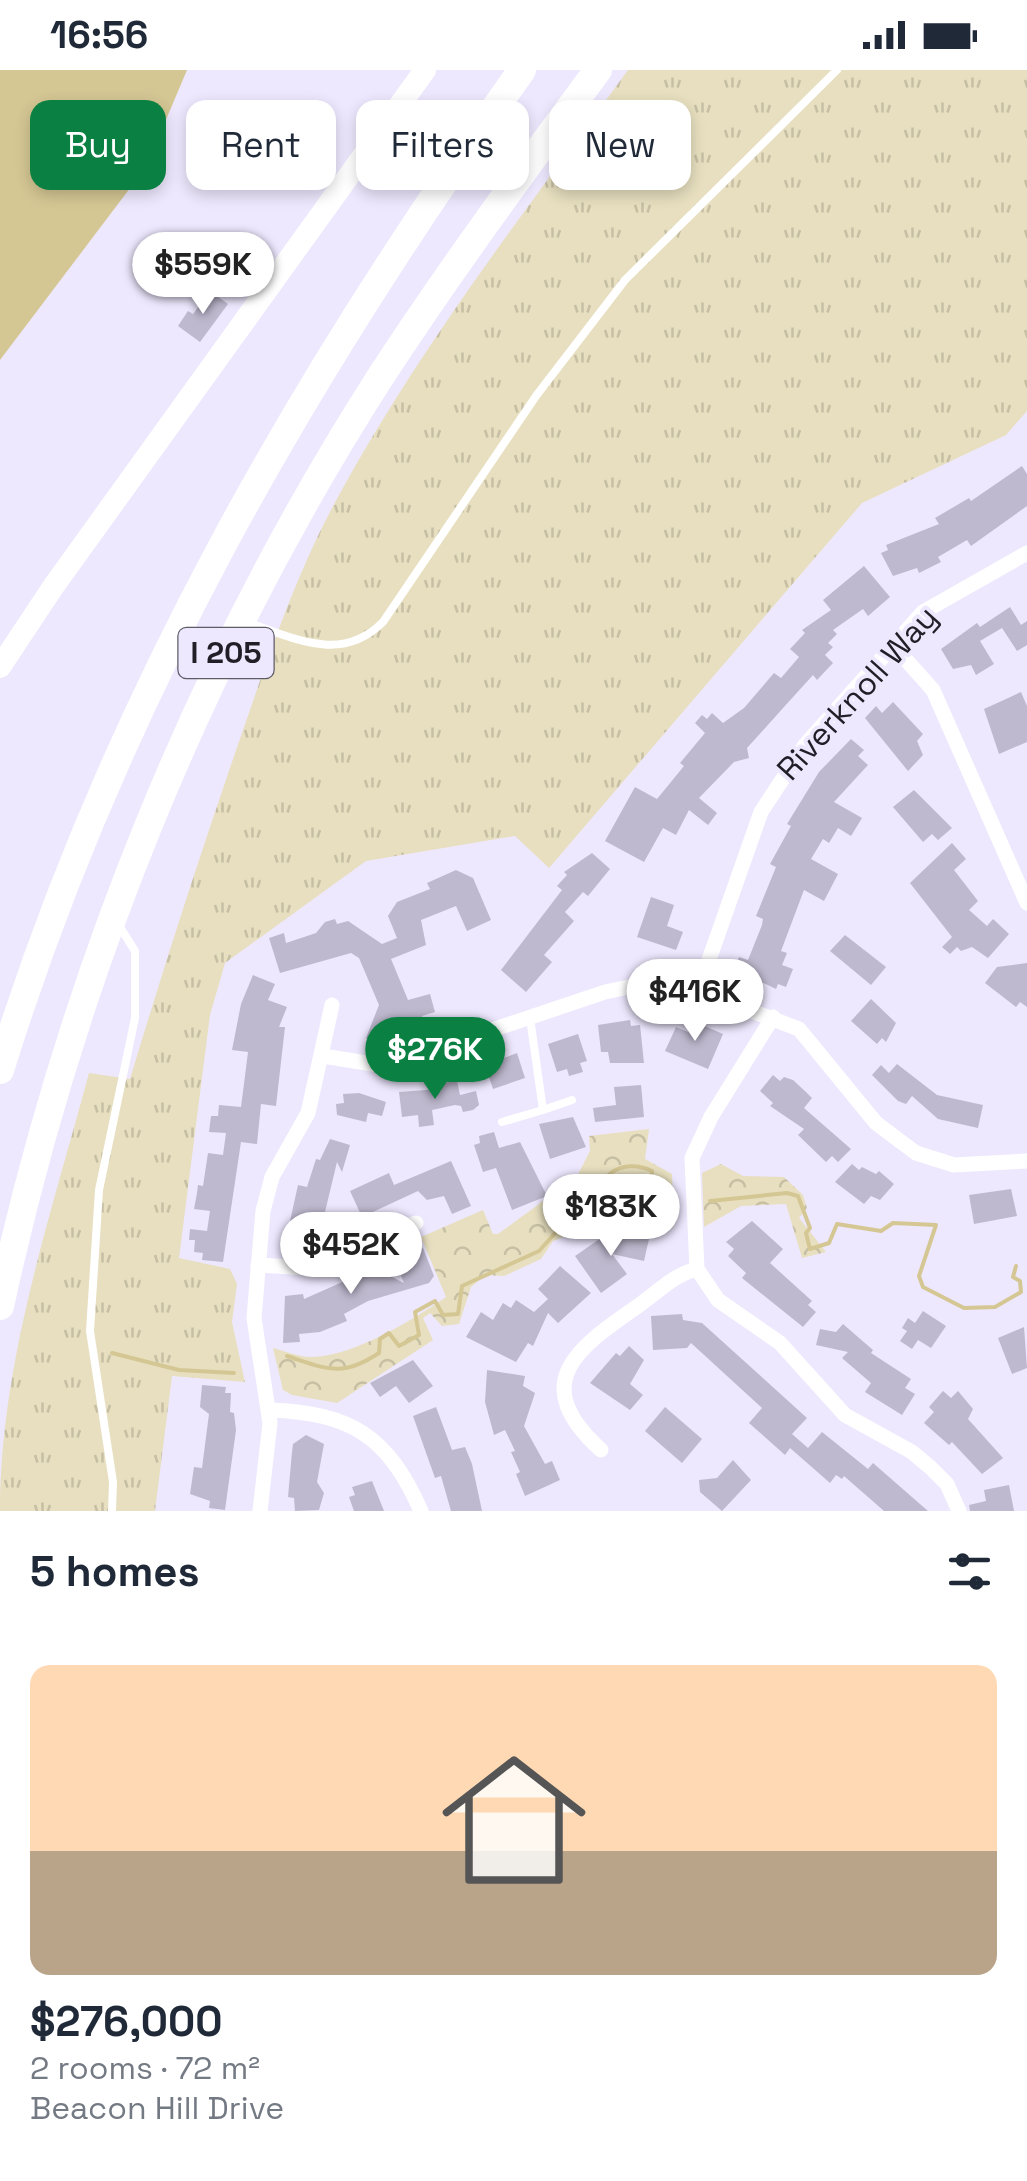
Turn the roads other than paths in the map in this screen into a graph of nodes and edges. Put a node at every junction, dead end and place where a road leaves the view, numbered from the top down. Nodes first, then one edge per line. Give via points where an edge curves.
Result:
1 (425, 70) edge
2 (522, 70) edge
3 (598, 70) edge
4 (837, 70) edge
5 (1027, 553) edge
6 (242, 620) junction
7 (892, 644) junction
8 (0, 668) edge
9 (1027, 902) edge
10 (113, 916) junction
11 (698, 991) junction
12 (332, 1005) dead end
13 (530, 1018) junction
14 (774, 1018) junction
15 (324, 1056) junction
16 (0, 1070) edge
17 (572, 1100) dead end
18 (543, 1110) junction
19 (502, 1122) dead end
20 (1027, 1161) edge
21 (416, 1223) dead end
22 (258, 1265) junction
23 (697, 1269) junction
24 (0, 1306) edge
25 (270, 1410) junction
26 (601, 1450) dead end
27 (112, 1511) edge
28 (260, 1511) edge
29 (421, 1511) edge
30 (959, 1511) edge

1 - 8 street
2 - 16 highway, I 205 via 342,335 225,534 109,774
3 - 6 highway, I 205 via 378,382
4 - 6 lane via 625,280 367,638 324,647
5 - 7 street, Riverknoll Way via 936,601
6 - 10 highway, I 205
7 - 9 street via 933,690
7 - 11 street, Riverknoll Way via 773,787
10 - 24 highway, I 205 via 39,1145
10 - 27 lane via 135,950 135,1018 99,1190 90,1331
11 - 13 street via 648,981
11 - 14 street
12 - 15 street
13 - 15 street via 385,1066
13 - 18 lane
14 - 20 street via 806,1035 877,1125 908,1148 954,1164
14 - 23 street via 692,1158
15 - 22 street via 308,1113 266,1191
17 - 18 lane
18 - 19 lane
21 - 22 street via 310,1268
22 - 25 street via 254,1318
23 - 26 street via 673,1278 608,1326 570,1363 568,1406
23 - 30 street via 718,1300 784,1347 845,1415 931,1468
25 - 28 street
25 - 29 street via 316,1414 362,1431 400,1467

